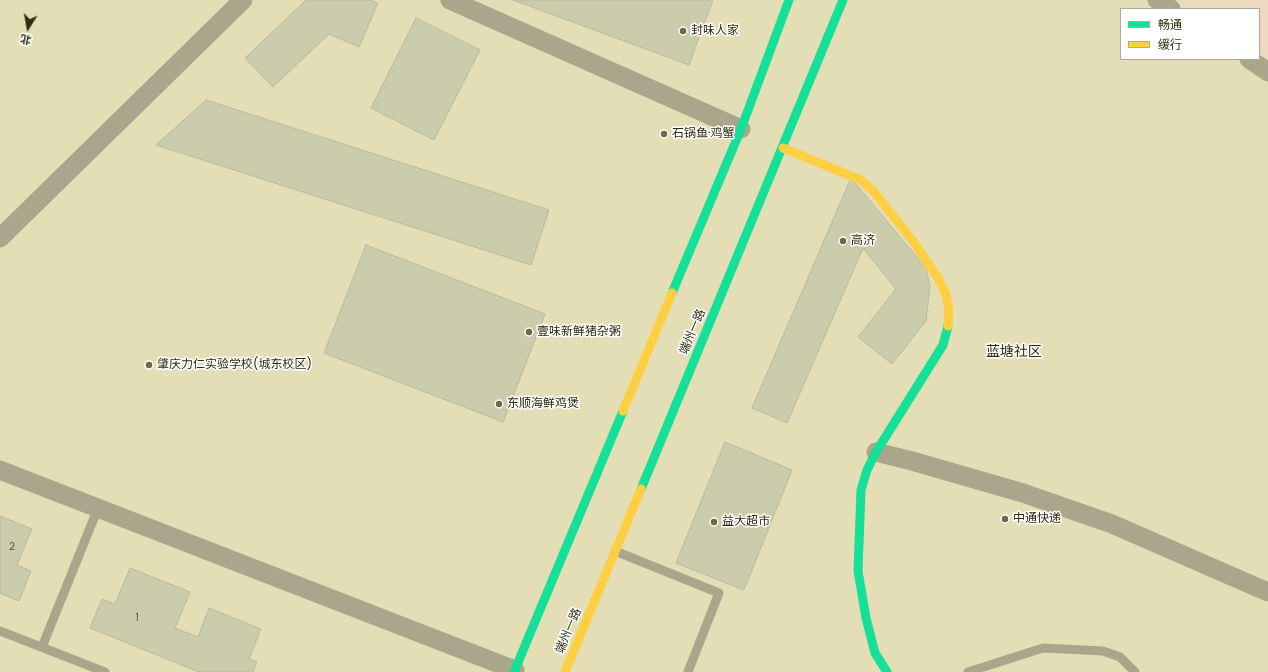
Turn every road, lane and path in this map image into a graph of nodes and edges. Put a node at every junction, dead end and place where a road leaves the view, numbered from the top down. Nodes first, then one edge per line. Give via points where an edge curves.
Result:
1 (243, 0) edge
2 (450, 0) edge
3 (789, 0) edge
4 (843, 0) edge
5 (1157, 0) edge
6 (1169, 8) edge
7 (1250, 60) edge
8 (1268, 72) edge
9 (741, 129) junction
10 (783, 148) junction
11 (0, 238) edge
12 (876, 452) junction
13 (0, 470) edge
14 (98, 508) junction
15 (615, 551) junction
16 (1268, 592) edge
17 (0, 631) edge
18 (42, 647) junction
19 (515, 671) edge
20 (105, 672) edge
21 (565, 672) edge
22 (688, 672) edge
23 (887, 672) edge
24 (968, 672) edge
25 (1135, 672) edge

1 - 11 street
2 - 9 street
3 - 9 main road
4 - 10 main road, 端州一路
5 - 6 street
7 - 8 street
9 - 19 main road
10 - 12 main road via 861,180 913,240 946,294 949,311 948,329 943,345
10 - 15 main road, 端州一路
12 - 16 street via 1023,493 1112,524
12 - 23 main road via 867,470 862,490 858,571 875,653
13 - 14 street
14 - 18 lane
14 - 19 street
15 - 21 main road, 端州一路
15 - 22 lane via 719,593
17 - 18 lane
18 - 20 lane
24 - 25 lane via 1043,648 1103,650 1120,657

